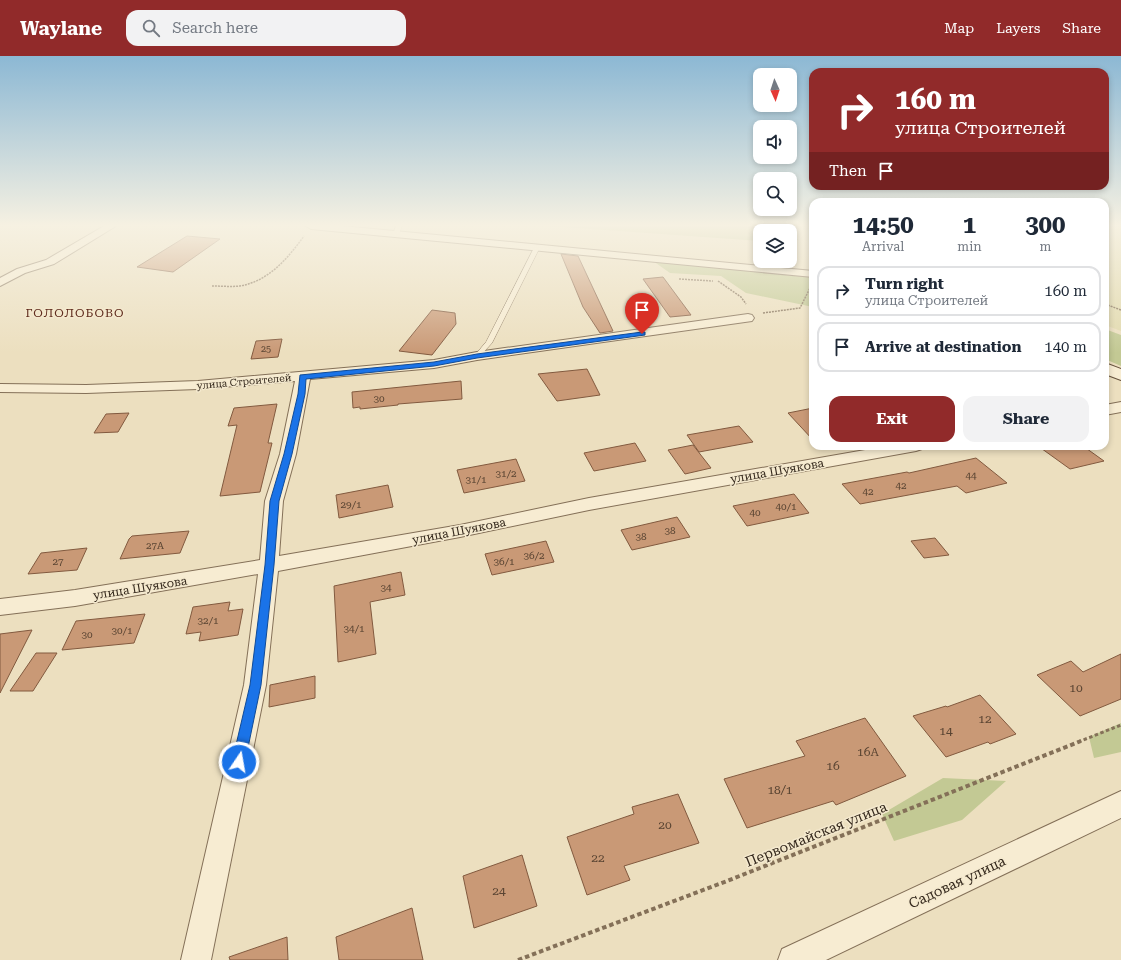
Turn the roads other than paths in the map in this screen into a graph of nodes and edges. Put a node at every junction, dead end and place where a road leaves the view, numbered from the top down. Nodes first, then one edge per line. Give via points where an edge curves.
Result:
1 (30, 268) edge
2 (527, 268) edge
3 (754, 268) edge
4 (809, 274) edge
5 (0, 283) edge
6 (749, 316) road end
7 (477, 356) junction
8 (1109, 370) edge
9 (1121, 375) edge
10 (303, 377) junction
11 (0, 388) edge
12 (1121, 407) edge
13 (1109, 409) edge
14 (893, 450) edge
15 (270, 565) junction
16 (0, 607) edge
17 (1121, 804) edge
18 (196, 960) edge
19 (793, 960) edge

1 - 5 street
2 - 7 lane via 490,342
3 - 4 street
6 - 7 street, улица Строителей
7 - 10 street, улица Строителей via 434,364
8 - 9 street
10 - 11 street, улица Строителей via 198,386
10 - 15 street via 288,454 274,501
12 - 13 street
14 - 15 street, улица Шуякова via 589,504 460,531
15 - 16 street, улица Шуякова via 179,582
15 - 18 street via 255,685
17 - 19 street, Садовая улица

